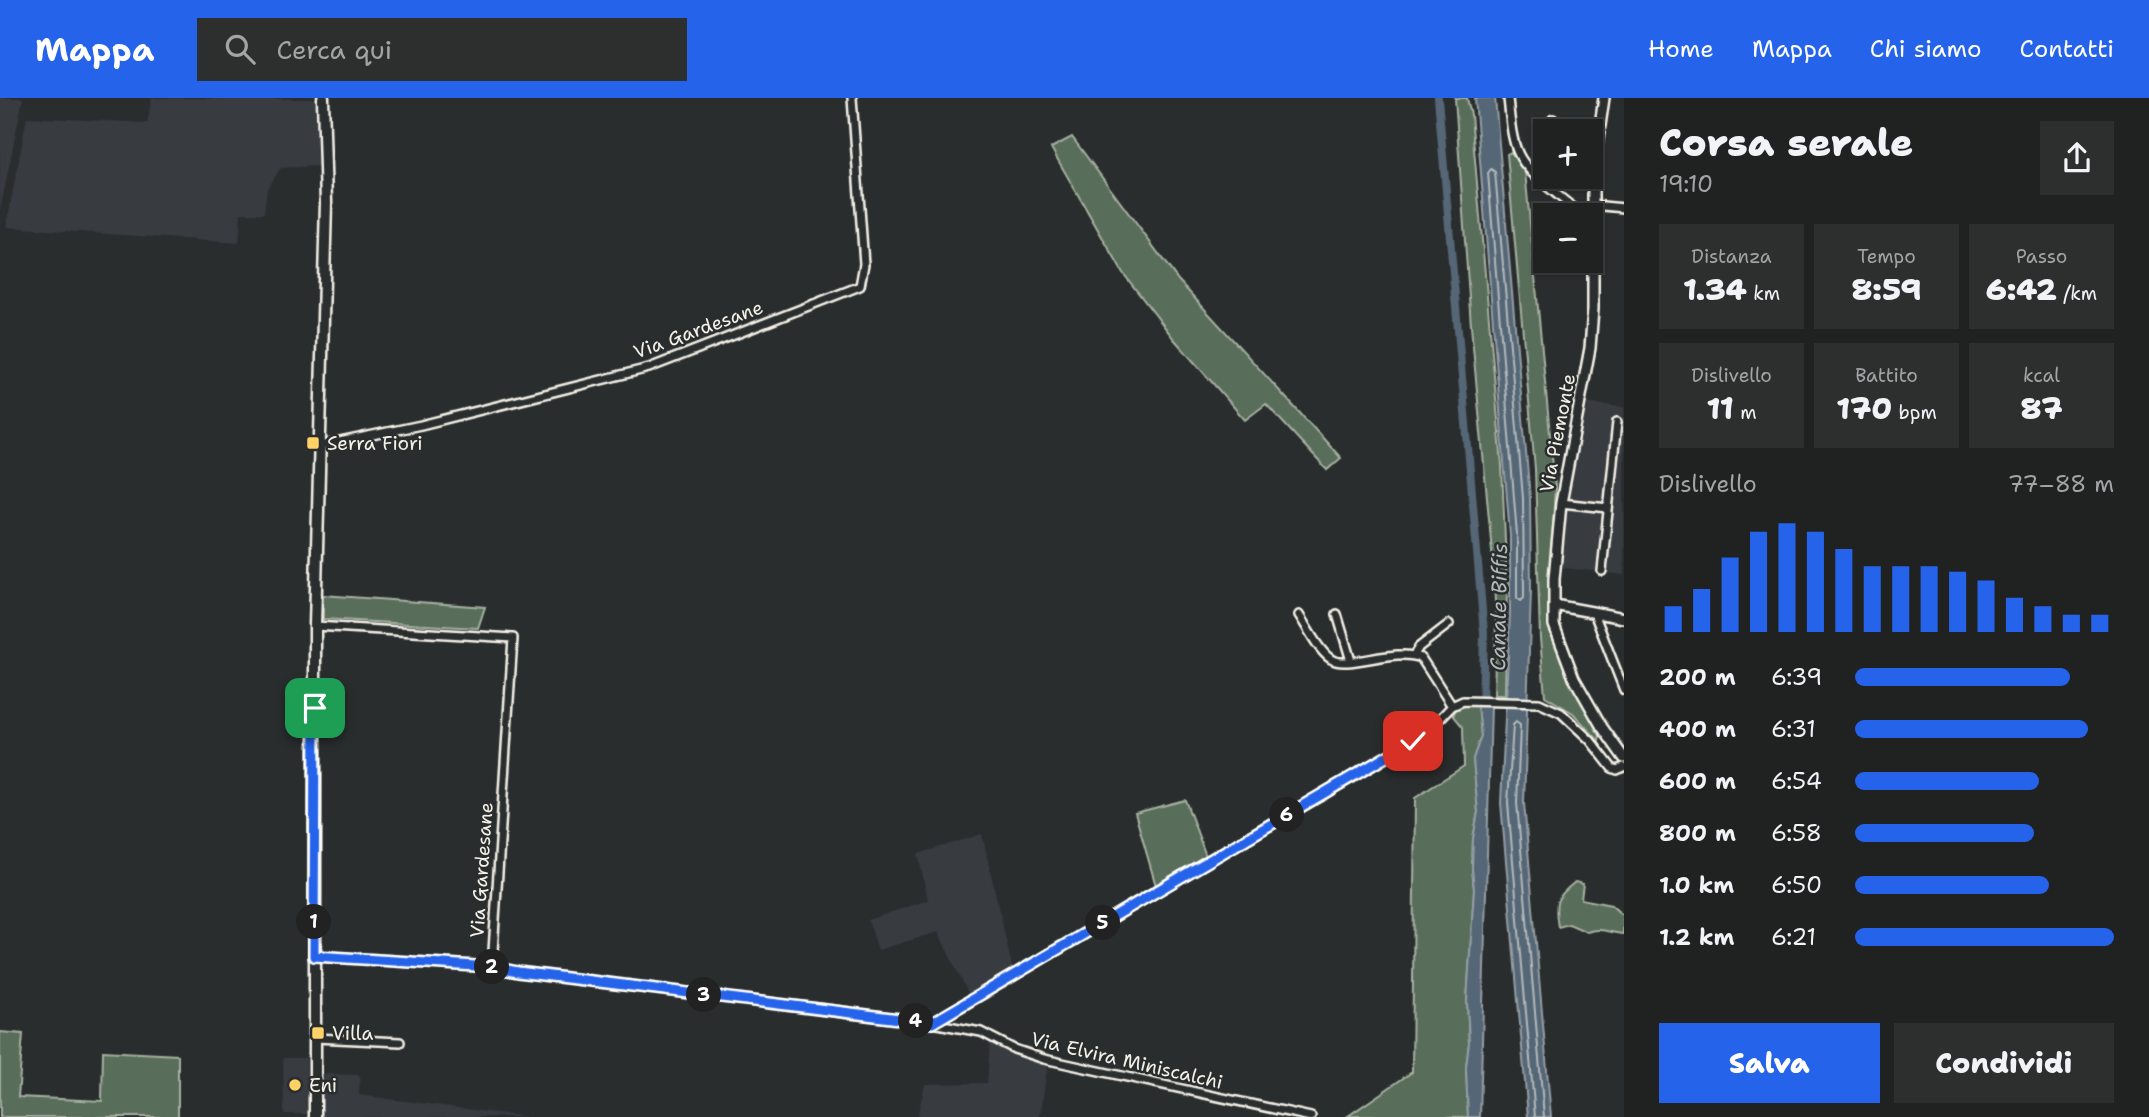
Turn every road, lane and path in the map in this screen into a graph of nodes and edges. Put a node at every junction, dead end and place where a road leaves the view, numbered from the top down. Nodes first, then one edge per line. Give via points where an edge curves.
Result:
1 (323, 98) edge
2 (852, 98) edge
3 (1508, 98) edge
4 (1604, 98) edge
5 (1601, 119) edge
6 (1570, 203) edge
7 (1603, 206) edge
8 (1624, 208) edge
9 (1592, 273) edge
10 (1617, 422) dead end
11 (320, 446) junction
12 (1561, 503) junction
13 (1608, 508) junction
14 (1602, 571) dead end
15 (1554, 605) junction
16 (1594, 613) junction
17 (1337, 614) dead end
18 (1299, 615) dead end
19 (1624, 618) edge
20 (1449, 624) dead end
21 (315, 625) junction
22 (1414, 655) junction
23 (1351, 661) junction
24 (1624, 690) edge
25 (1452, 706) junction
26 (1624, 758) edge
27 (1624, 768) edge
28 (314, 956) junction
29 (492, 967) junction
30 (932, 1023) junction
31 (315, 1038) junction
32 (400, 1041) dead end
33 (315, 1117) edge
34 (1311, 1117) edge

1 - 11 main road via 326,203
2 - 11 street, Via Gardesane via 864,264 860,286 649,368
3 - 6 street via 1517,155 1531,174
4 - 5 street, Via Piemonte
7 - 8 street
9 - 12 street, Via Piemonte via 1590,348
10 - 13 street
11 - 21 main road
12 - 13 street
12 - 15 street, Via Piemonte
13 - 14 street
15 - 16 street
15 - 26 street, Via Piemonte via 1554,625 1574,677
16 - 19 street
16 - 24 street
17 - 23 street
18 - 23 street via 1326,656 1333,661
20 - 22 street
21 - 28 main road
21 - 29 street, Via Gardesane via 513,638
22 - 23 street
22 - 25 street via 1421,658
25 - 27 street via 1463,701 1548,706 1590,740 1612,768
25 - 30 street via 1413,741
28 - 29 street, Via Elvira Miniscalchi
28 - 31 main road
29 - 30 street, Via Elvira Miniscalchi
30 - 34 street, Via Elvira Miniscalchi via 981,1032 1044,1059
31 - 32 street
31 - 33 main road

